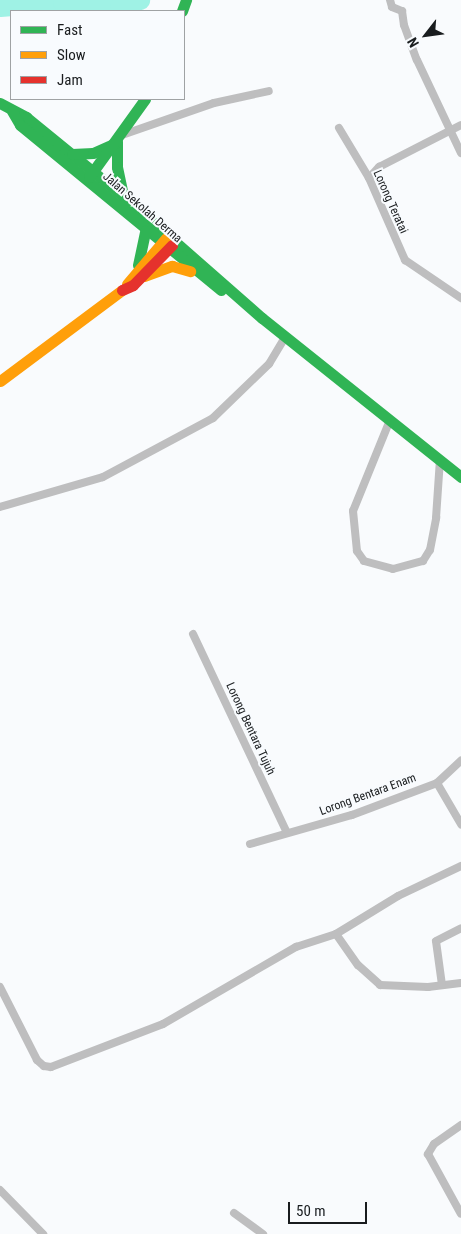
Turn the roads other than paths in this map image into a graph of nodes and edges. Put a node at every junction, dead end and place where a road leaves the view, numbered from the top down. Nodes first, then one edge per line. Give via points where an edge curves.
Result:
1 (390, 2) edge
2 (268, 91) dead end
3 (144, 100) edge
4 (0, 103) edge
5 (12, 111) junction
6 (461, 125) edge
7 (339, 128) dead end
8 (450, 130) junction
9 (120, 138) junction
10 (72, 154) junction
11 (461, 154) edge
12 (90, 175) junction
13 (370, 178) junction
14 (123, 196) junction
15 (145, 230) junction
16 (168, 242) junction
17 (197, 273) junction
18 (138, 274) junction
19 (461, 298) edge
20 (262, 318) junction
21 (285, 337) junction
22 (0, 381) edge
23 (390, 420) junction
24 (440, 460) junction
25 (461, 477) edge
26 (0, 506) edge
27 (193, 634) dead end
28 (461, 761) edge
29 (437, 783) junction
30 (461, 824) edge
31 (287, 833) junction
32 (250, 844) dead end
33 (461, 866) edge
34 (461, 928) edge
35 (336, 934) junction
36 (461, 982) edge
37 (442, 985) junction
38 (0, 987) edge
39 (461, 1125) edge
40 (0, 1190) edge
41 (234, 1213) dead end
42 (461, 1214) edge
43 (43, 1234) edge
44 (263, 1234) edge

1 - 8 street via 402,11 410,42
2 - 9 street via 214,103
3 - 9 street
4 - 5 street, Jalan Sekolah Derma
5 - 10 street, Jalan Sekolah Derma via 26,117
5 - 12 street, Jalan Sekolah Derma via 20,125
6 - 8 street
7 - 13 street, Lorong Teratai
8 - 11 street
8 - 13 street via 380,167
9 - 10 street via 93,154
9 - 12 street
9 - 14 street via 116,167
10 - 12 street, Jalan Sekolah Derma
12 - 14 street, Jalan Sekolah Derma
12 - 15 street, Jalan Sekolah Derma
13 - 19 street, Lorong Teratai via 405,260
14 - 16 street, Jalan Sekolah Derma
15 - 16 street, Jalan Sekolah Derma
15 - 18 street
16 - 17 street, Jalan Sekolah Derma
16 - 18 street
16 - 20 street, Jalan Sekolah Derma
17 - 18 street via 172,266
17 - 20 street, Jalan Sekolah Derma
18 - 22 street via 126,281 127,286 83,322
20 - 21 street, Jalan Sekolah Derma
21 - 23 street, Jalan Sekolah Derma
21 - 26 street via 269,364 213,418 103,477
23 - 24 street, Jalan Sekolah Derma
23 - 24 street via 353,511 356,551 364,561 394,569 423,561 430,550 435,526
24 - 25 street, Jalan Sekolah Derma
27 - 31 street, Lorong Bentara Tujuh
28 - 29 street
29 - 30 street
29 - 31 street, Lorong Bentara Enam via 352,815
31 - 32 street, Lorong Bentara Enam
33 - 35 street via 398,896
34 - 37 street via 436,941
35 - 37 street via 358,965 380,986
35 - 38 street via 296,947 149,1031 51,1067 37,1060
36 - 37 street
39 - 42 street via 434,1144 428,1154
40 - 43 street
41 - 44 street

